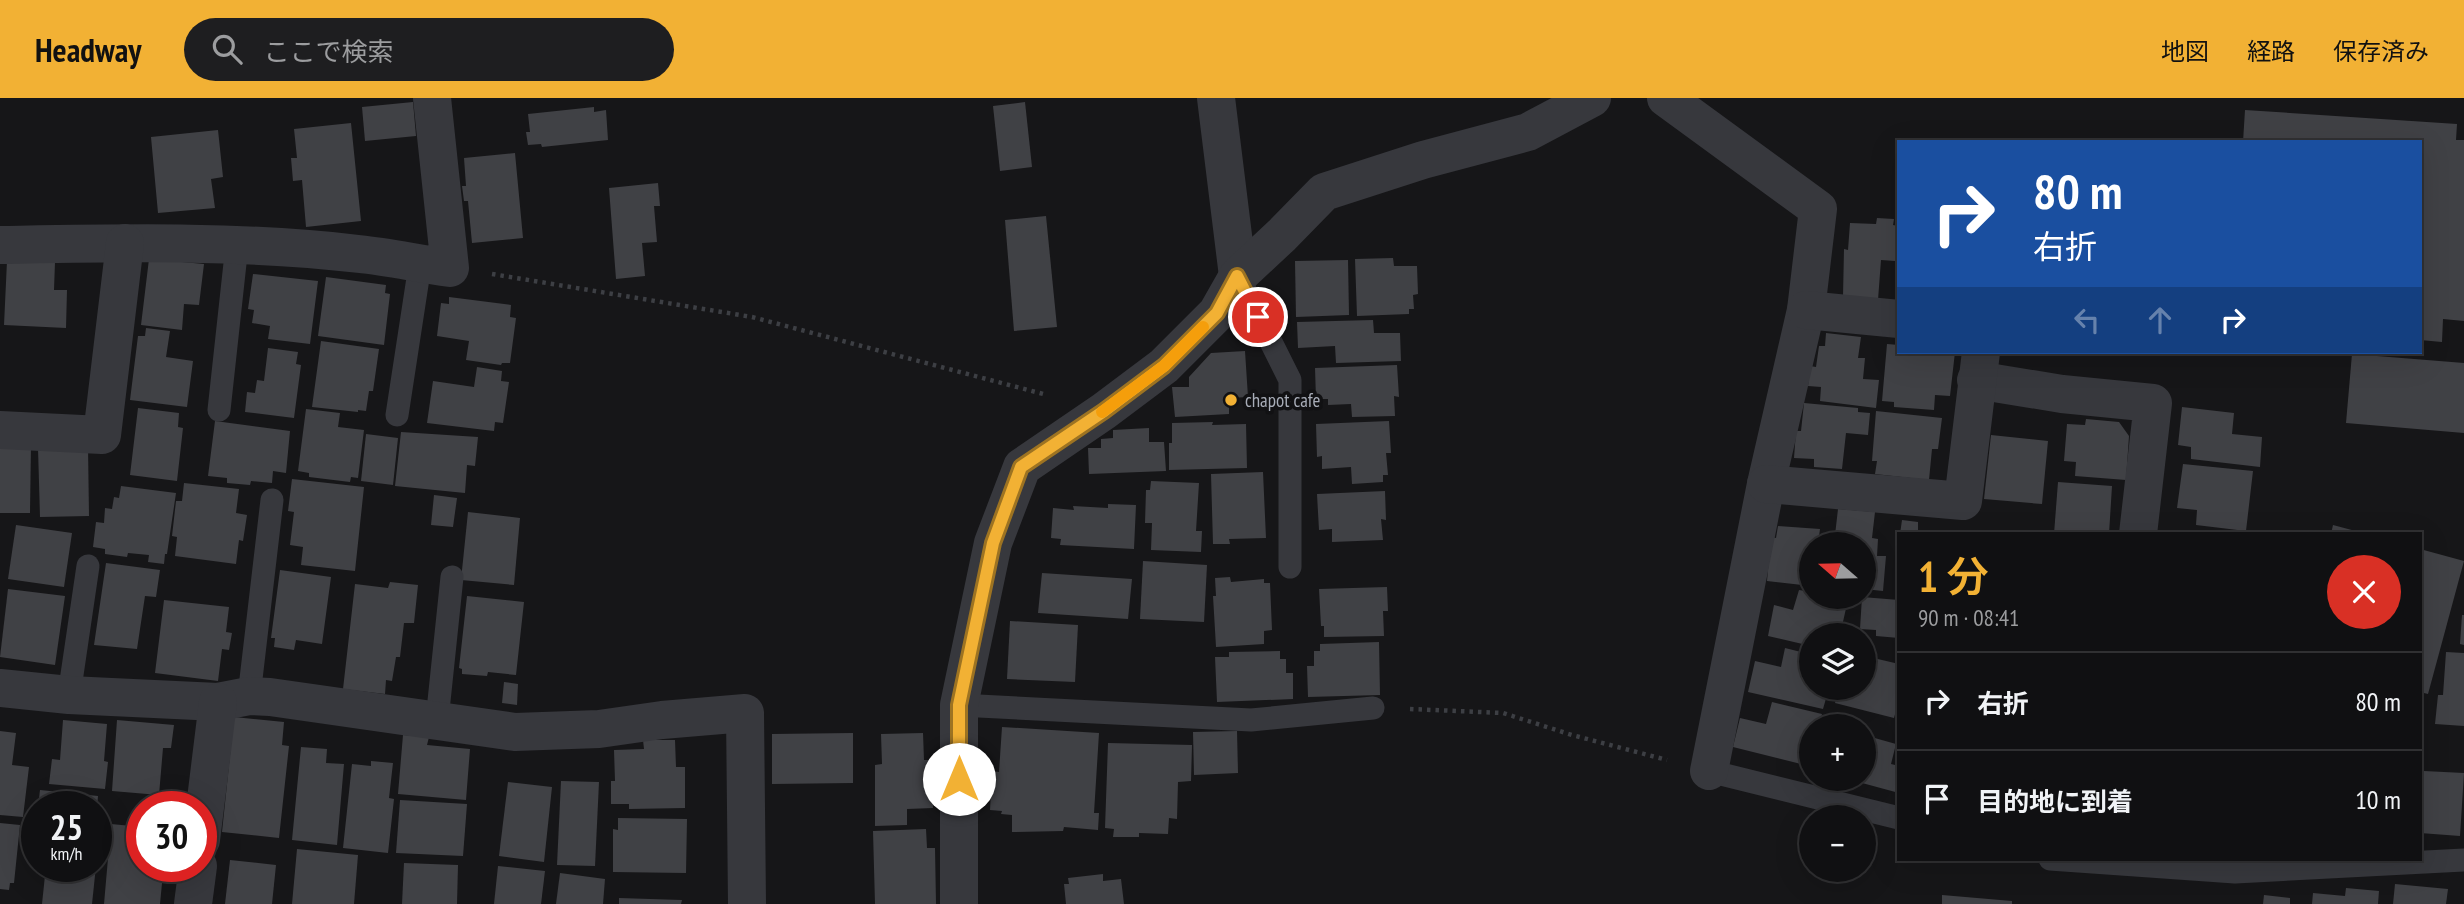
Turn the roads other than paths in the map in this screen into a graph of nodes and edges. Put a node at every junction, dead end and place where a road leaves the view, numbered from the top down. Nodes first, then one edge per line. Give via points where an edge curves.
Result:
1 (432, 98) edge
2 (1216, 98) edge
3 (1592, 98) edge
4 (1666, 98) edge
5 (125, 243) junction
6 (0, 245) edge
7 (237, 245) junction
8 (435, 266) junction
9 (1237, 276) junction
10 (1805, 310) junction
11 (1897, 318) edge
12 (1979, 366) edge
13 (219, 410) dead end
14 (397, 415) dead end
15 (0, 430) edge
16 (1766, 485) junction
17 (272, 500) dead end
18 (2138, 532) edge
19 (89, 566) dead end
20 (1290, 567) dead end
21 (452, 577) dead end
22 (0, 688) edge
23 (69, 695) junction
24 (234, 699) junction
25 (959, 705) junction
26 (1373, 708) road end
27 (437, 720) junction
28 (1709, 771) joint
29 (212, 791) edge
30 (1897, 818) edge
31 (2464, 860) edge
32 (2078, 861) edge
33 (196, 882) edge
34 (193, 904) edge
35 (747, 904) edge
36 (959, 904) edge

1 - 8 street
2 - 9 street
3 - 9 street via 1528,132 1324,192
4 - 10 street via 1818,209
5 - 6 street
5 - 7 street
5 - 15 street via 102,435
7 - 8 street via 361,254
7 - 13 lane
8 - 14 lane
9 - 20 lane via 1290,380
9 - 25 street via 1217,313 1164,366 1021,467 993,543
10 - 11 street
10 - 16 street
12 - 16 street via 1963,501
12 - 18 street via 2062,394 2153,403
16 - 28 street
17 - 24 lane
19 - 23 lane
21 - 27 lane
22 - 23 street
23 - 24 street
24 - 27 street via 270,697
24 - 29 street
25 - 26 lane via 1251,720
25 - 36 street
27 - 35 street via 515,732 599,729 745,713
28 - 30 lane
31 - 32 lane via 2235,872
33 - 34 street

